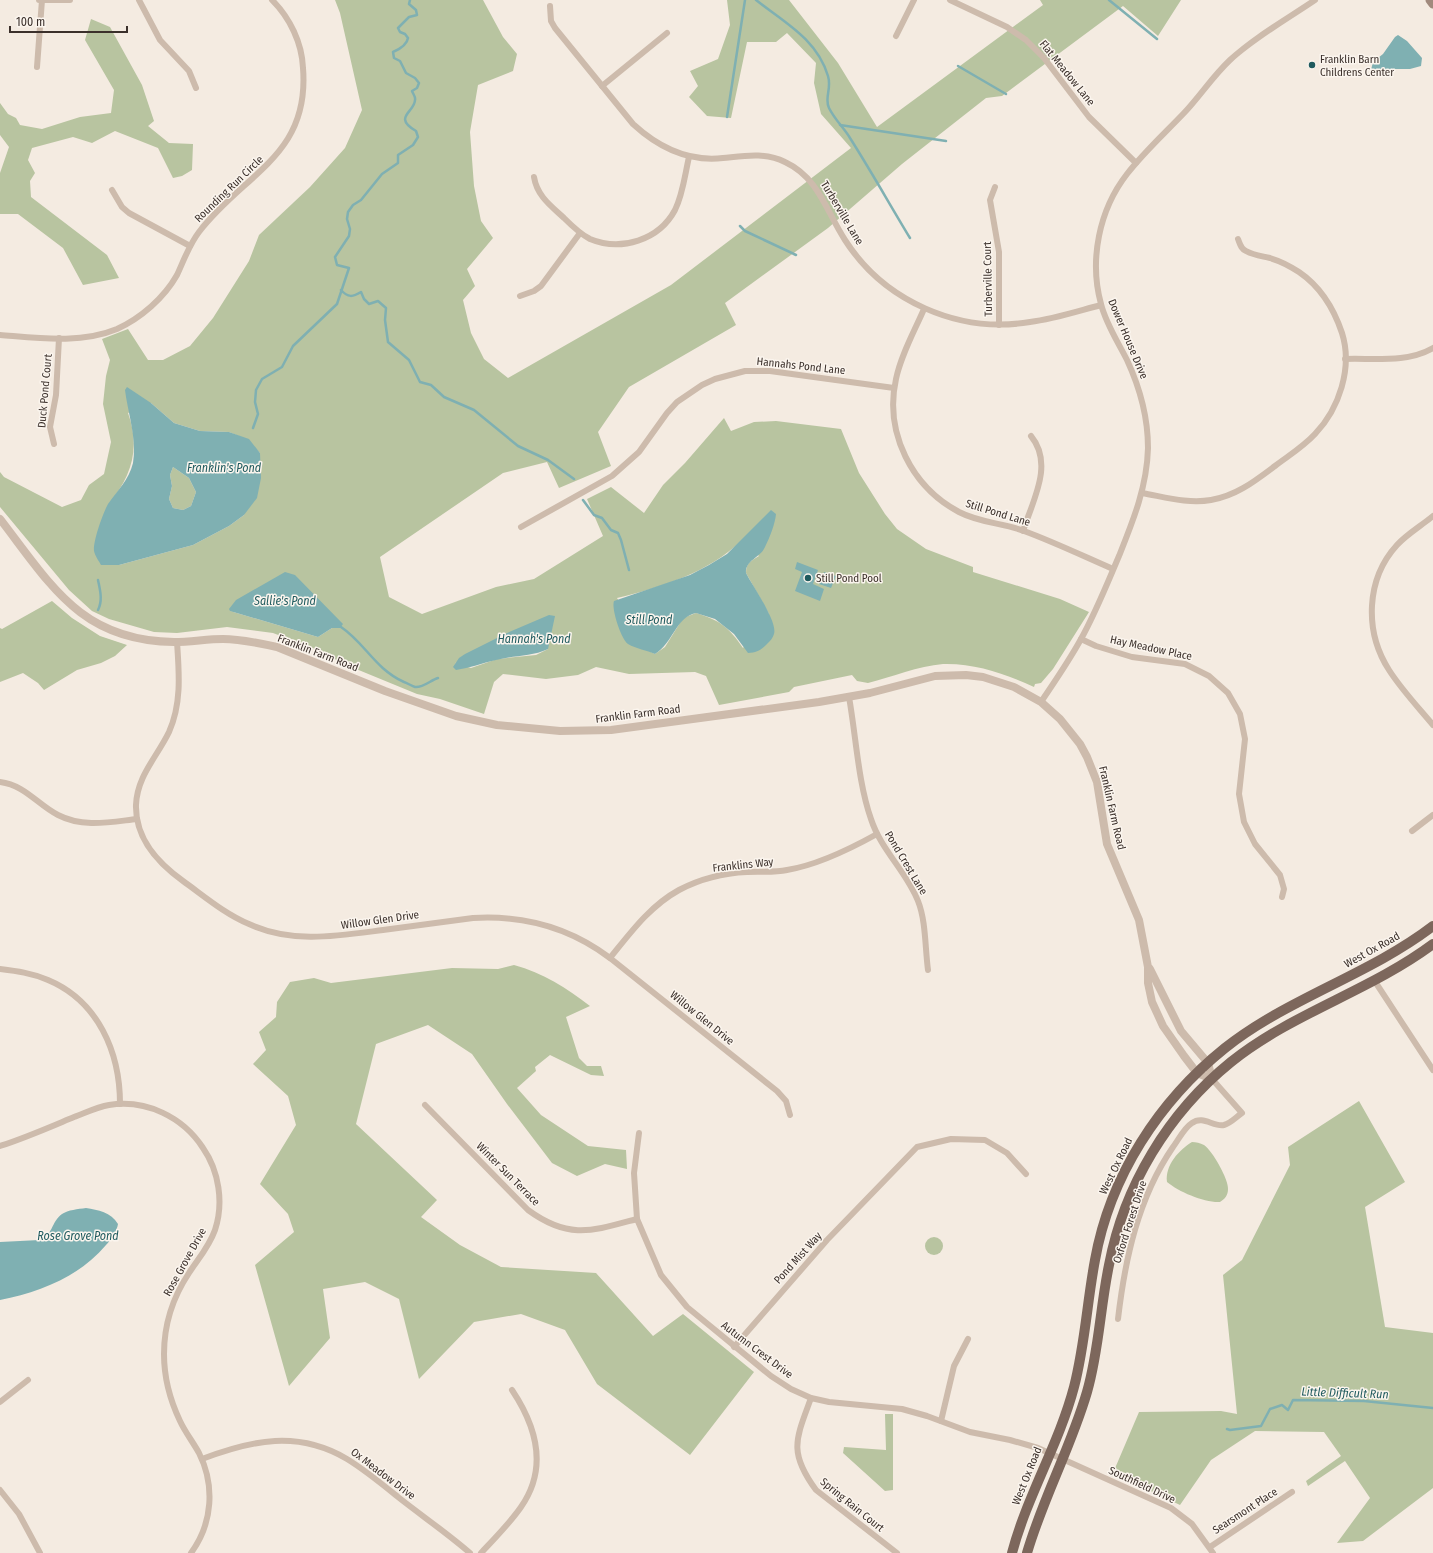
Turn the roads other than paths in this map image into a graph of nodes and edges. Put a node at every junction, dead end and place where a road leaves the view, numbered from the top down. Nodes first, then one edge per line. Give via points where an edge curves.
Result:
1 (39, 0) edge
2 (42, 0) edge
3 (70, 0) edge
4 (139, 0) edge
5 (272, 0) edge
6 (914, 0) edge
7 (950, 0) edge
8 (1315, 0) edge
9 (1430, 0) edge
10 (1433, 4) edge
11 (550, 6) dead end
12 (667, 33) dead end
13 (896, 36) dead end
14 (37, 67) dead end
15 (602, 86) junction
16 (196, 88) dead end
17 (689, 156) junction
18 (1136, 163) junction
19 (534, 177) dead end
20 (995, 187) dead end
21 (112, 190) dead end
22 (580, 233) junction
23 (1238, 239) dead end
24 (190, 246) junction
25 (520, 296) dead end
26 (1101, 305) junction
27 (924, 309) junction
28 (999, 325) junction
29 (0, 335) edge
30 (59, 338) junction
31 (1433, 348) edge
32 (1345, 359) junction
33 (894, 388) junction
34 (1031, 436) dead end
35 (54, 444) dead end
36 (1142, 493) junction
37 (1433, 516) edge
38 (0, 519) edge
39 (521, 527) dead end
40 (1023, 530) junction
41 (1113, 569) junction
42 (1081, 639) junction
43 (176, 642) junction
44 (849, 697) junction
45 (1041, 702) junction
46 (1433, 725) edge
47 (0, 782) edge
48 (1433, 816) edge
49 (137, 819) junction
50 (1412, 831) dead end
51 (877, 834) junction
52 (1282, 897) dead end
53 (1433, 926) edge
54 (1433, 944) edge
55 (610, 958) junction
56 (1148, 967) junction
57 (0, 969) edge
58 (928, 970) dead end
59 (1374, 980) junction
60 (1208, 1062) junction
61 (1433, 1070) edge
62 (1197, 1073) junction
63 (1212, 1079) junction
64 (120, 1104) junction
65 (425, 1105) dead end
66 (790, 1115) dead end
67 (639, 1133) dead end
68 (0, 1146) edge
69 (1026, 1174) dead end
70 (637, 1219) junction
71 (1118, 1319) dead end
72 (968, 1338) dead end
73 (734, 1347) junction
74 (28, 1380) dead end
75 (512, 1390) dead end
76 (811, 1398) junction
77 (0, 1402) edge
78 (940, 1421) junction
79 (1049, 1453) junction
80 (202, 1459) junction
81 (1062, 1460) junction
82 (0, 1490) edge
83 (1292, 1492) dead end
84 (1210, 1547) junction
85 (40, 1553) edge
86 (191, 1553) edge
87 (470, 1553) edge
88 (481, 1553) edge
89 (897, 1553) edge
90 (1012, 1553) edge
91 (1027, 1553) edge
92 (1214, 1553) edge

1 - 2 street
2 - 3 street
2 - 14 street
4 - 16 street via 160,40 189,71
5 - 24 street, Rounding Run Circle via 295,34 302,57 304,93 297,122 283,148 208,220
6 - 13 street
7 - 18 street, Flat Meadow Lane via 1007,27 1026,40 1044,58 1093,122
8 - 18 street, Dower House Drive via 1229,61 1188,110
9 - 10 main road
11 - 15 street, Turberville Lane via 551,21 555,28
12 - 15 street
15 - 17 street, Turberville Lane via 644,135 668,150
17 - 22 street via 679,200 668,220 651,235 631,243 610,244
17 - 27 street, Turberville Lane via 708,159 765,156 784,161 794,167 817,188 844,239 867,268 894,292
18 - 26 street, Dower House Drive via 1116,190 1102,221 1096,255
19 - 22 street via 543,199
20 - 28 street, Turberville Court via 990,200 1000,252
21 - 24 street via 119,203 129,212
22 - 25 street via 541,286
23 - 32 street via 1247,252 1288,265 1317,288 1337,319
24 - 30 street, Rounding Run Circle via 167,290 133,320 100,334
26 - 28 street, Turberville Lane via 1031,322
26 - 36 street, Dower House Drive via 1134,376 1144,411 1148,448
27 - 28 street, Turberville Lane via 958,320
27 - 33 street, Still Pond Lane via 900,363
29 - 30 street, Rounding Run Circle
30 - 35 street, Duck Pond Court via 56,395 50,427
31 - 32 street via 1402,359
32 - 36 street via 1342,386 1325,422 1310,439 1250,485 1225,497 1198,501
33 - 39 street, Hannahs Pond Lane via 770,371 744,371 715,379 695,389 678,402 639,452 612,476
33 - 40 street, Still Pond Lane via 893,403 898,439 909,464 926,487 960,513
34 - 40 street via 1040,451 1042,468
36 - 41 street, Dower House Drive
37 - 46 street via 1398,544 1386,560 1377,578 1372,602 1376,643 1382,657 1389,670
38 - 43 street, Franklin Farm Road via 60,596 90,620 129,637
40 - 41 street, Still Pond Lane
41 - 42 street, Dower House Drive
42 - 45 street, Dower House Drive
42 - 52 street, Hay Meadow Place via 1132,657 1185,664 1209,676 1228,693 1240,714 1245,739 1239,794 1244,822 1255,844 1280,875 1284,889
43 - 44 street, Franklin Farm Road via 222,639 260,643 436,710 498,725 560,732 611,730
43 - 49 street, Willow Glen Drive via 179,690 177,706 169,731 139,784
44 - 45 street, Franklin Farm Road via 935,676 966,675 998,681
44 - 51 street, Pond Crest Lane via 868,808
45 - 56 street, Franklin Farm Road via 1070,730 1091,766 1097,782 1107,844 1139,920
47 - 49 street via 24,790 48,809 68,820 91,823
48 - 50 street
49 - 55 street, Willow Glen Drive via 145,842 161,864 227,913 258,928 293,936 329,937 473,918 513,918 567,932
51 - 55 street, Franklins Way via 801,867 774,872 727,874 692,884 651,910
51 - 58 street, Pond Crest Lane via 918,901
53 - 60 main road, West Ox Road via 1394,953 1258,1025
54 - 59 main road
55 - 66 street, Willow Glen Drive via 777,1091 786,1101
56 - 60 street, Franklin Farm Road via 1181,1030
56 - 62 street, Franklin Farm Road via 1148,983 1154,1007 1174,1043
57 - 64 street via 47,979 66,990 90,1011 103,1029 113,1050 119,1077
59 - 61 street
59 - 63 main road via 1265,1039 1243,1053
60 - 62 main road, West Ox Road
60 - 63 street, Franklin Farm Road
62 - 63 street
62 - 79 main road, West Ox Road via 1150,1127 1115,1193 1095,1260 1084,1340 1074,1388
63 - 71 street, Oxford Forest Drive via 1242,1113 1223,1125 1203,1120 1194,1121 1166,1158 1146,1197 1132,1241 1126,1262
63 - 81 main road via 1161,1138 1126,1206 1108,1268 1091,1379 1082,1411
64 - 68 street, Rose Grove Drive via 95,1109
64 - 80 street, Rose Grove Drive via 150,1108 180,1123 206,1152 217,1180 220,1200 215,1230 207,1248 177,1294 164,1343 166,1378 171,1400 180,1422
65 - 70 street, Winter Sun Terrace via 528,1210 540,1219 564,1229 579,1231
67 - 70 street, Autumn Crest Drive via 634,1173
69 - 73 street, Pond Mist Way via 1007,1153 985,1140 951,1138 917,1147 879,1184
70 - 73 street, Autumn Crest Drive via 661,1275 673,1291 687,1307
72 - 78 street via 954,1366
73 - 76 street, Autumn Crest Drive via 774,1378
74 - 77 street
75 - 88 street via 523,1406 531,1425 536,1446 536,1468 522,1506
76 - 78 street, Autumn Crest Drive via 902,1409
76 - 89 street, Spring Rain Court via 797,1440 800,1464 806,1477 816,1490
78 - 79 street, Autumn Crest Drive via 970,1432 1010,1440
79 - 81 street, Southfield Drive
79 - 90 main road, West Ox Road via 1024,1514
80 - 86 street, Rose Grove Drive via 209,1484 208,1512 203,1532
80 - 87 street, Ox Meadow Drive via 232,1448 262,1442 298,1441 327,1448 359,1467
81 - 84 street, Southfield Drive via 1171,1508 1192,1524
81 - 91 main road
82 - 85 street via 19,1514
83 - 84 street, Searsmont Place
84 - 92 street, Southfield Drive

